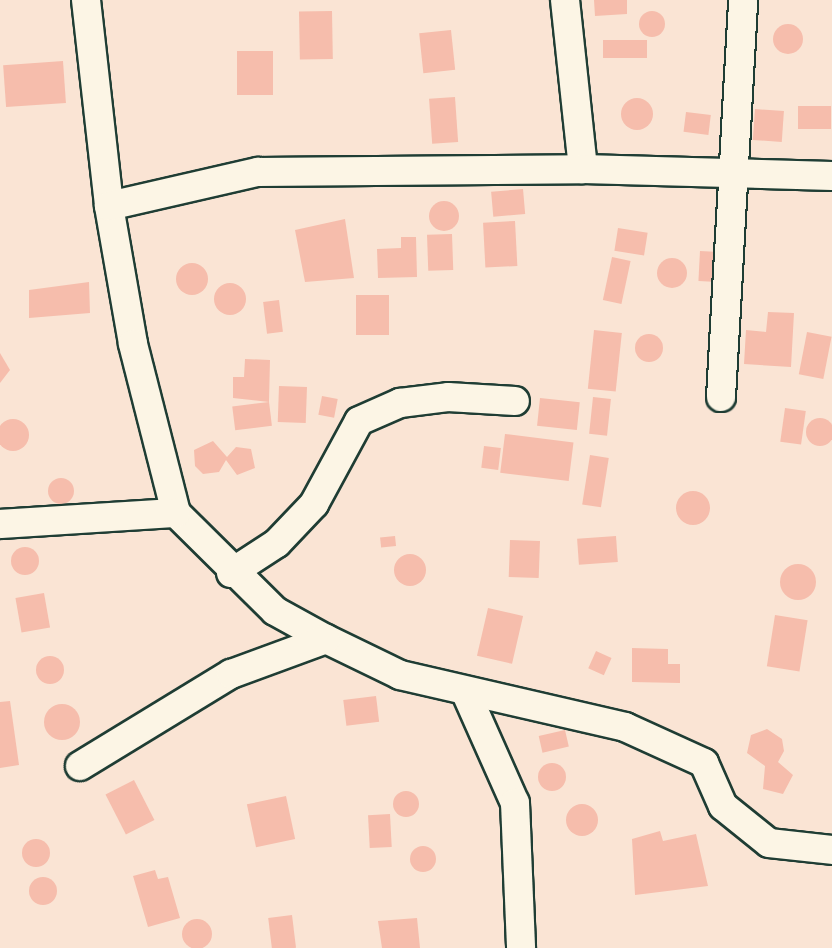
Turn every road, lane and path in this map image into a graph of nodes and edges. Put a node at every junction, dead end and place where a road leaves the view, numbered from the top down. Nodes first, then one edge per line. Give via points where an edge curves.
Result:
1 (86, 0) edge
2 (565, 0) edge
3 (743, 0) edge
4 (584, 169) junction
5 (730, 170) junction
6 (832, 176) edge
7 (109, 206) junction
8 (721, 397) dead end
9 (515, 401) dead end
10 (176, 513) junction
11 (0, 524) edge
12 (231, 573) junction
13 (326, 639) junction
14 (466, 693) junction
15 (80, 766) dead end
16 (832, 850) edge
17 (521, 948) edge

1 - 7 street
2 - 4 street
3 - 5 street
4 - 5 street
4 - 7 street via 258,172
5 - 6 street
5 - 8 street
7 - 10 street via 133,344
9 - 12 street via 448,397 400,403 359,421 314,504 277,543
10 - 11 street
10 - 12 street
12 - 13 street via 275,611
13 - 14 street via 400,675
13 - 15 street via 231,674
14 - 16 street via 625,727 704,763 723,806 769,843
14 - 17 street via 515,803

